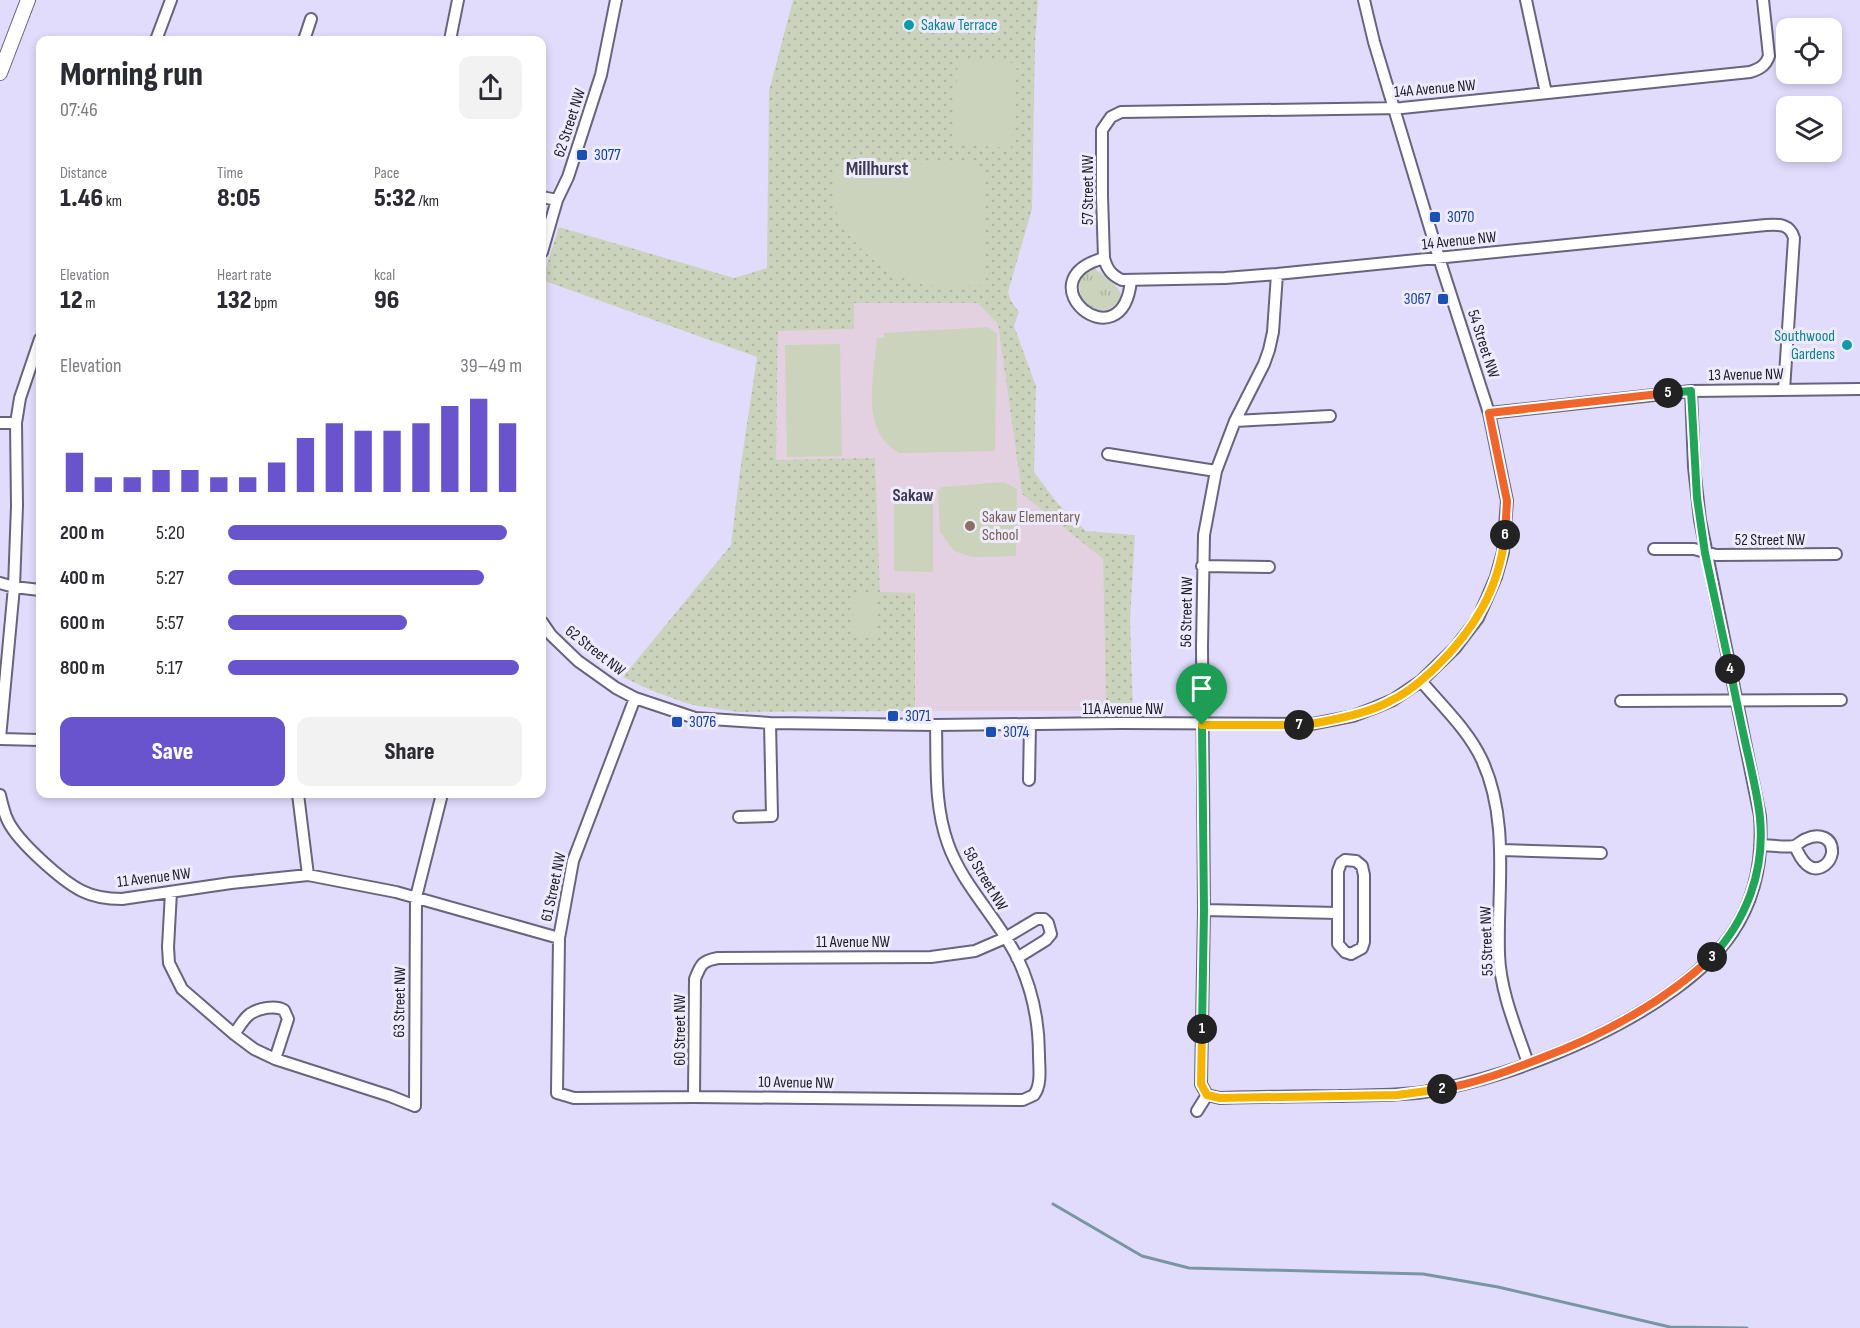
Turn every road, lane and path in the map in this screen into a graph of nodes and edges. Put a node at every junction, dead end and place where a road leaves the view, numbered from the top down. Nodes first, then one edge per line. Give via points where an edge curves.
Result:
1 (28, 0) edge
2 (171, 0) edge
3 (459, 0) edge
4 (616, 0) edge
5 (1364, 0) edge
6 (1526, 0) edge
7 (1763, 0) edge
8 (311, 19) dead end
9 (158, 36) edge
10 (305, 36) edge
11 (451, 36) edge
12 (0, 73) edge
13 (1546, 93) junction
14 (1393, 108) junction
15 (1106, 122) joint
16 (546, 198) edge
17 (557, 201) junction
18 (546, 238) edge
19 (1104, 258) junction
20 (1439, 258) junction
21 (1277, 274) junction
22 (1127, 280) junction
23 (36, 351) edge
24 (1860, 389) edge
25 (1784, 390) junction
26 (1691, 391) junction
27 (1489, 413) junction
28 (1330, 416) dead end
29 (1235, 421) junction
30 (0, 423) edge
31 (16, 423) junction
32 (1108, 454) dead end
33 (1216, 471) junction
34 (1654, 549) dead end
35 (1705, 553) junction
36 (1836, 554) dead end
37 (1203, 566) junction
38 (1269, 567) dead end
39 (0, 583) edge
40 (14, 587) junction
41 (36, 590) edge
42 (546, 628) edge
43 (1421, 681) junction
44 (635, 698) junction
45 (1736, 700) junction
46 (1841, 700) dead end
47 (1621, 701) dead end
48 (770, 723) junction
49 (1030, 724) junction
50 (936, 725) junction
51 (1202, 725) junction
52 (0, 739) edge
53 (36, 740) edge
54 (1029, 780) dead end
55 (0, 795) edge
56 (298, 798) edge
57 (441, 798) edge
58 (739, 817) dead end
59 (1760, 845) junction
60 (1795, 846) dead end
61 (1501, 850) junction
62 (1601, 853) dead end
63 (308, 875) junction
64 (171, 892) junction
65 (416, 897) junction
66 (1204, 910) junction
67 (1337, 913) junction
68 (559, 938) junction
69 (1005, 938) junction
70 (1017, 958) junction
71 (701, 965) joint
72 (234, 1034) junction
73 (275, 1059) junction
74 (1528, 1063) junction
75 (557, 1093) joint
76 (1034, 1095) joint
77 (1207, 1095) junction
78 (694, 1097) junction
79 (1197, 1111) dead end

1 - 12 main road
2 - 9 street
3 - 11 street
4 - 17 street, 62 Street NW via 601,75
5 - 14 street, 54 Street NW
6 - 13 street
7 - 13 street, 14A Avenue NW via 1769,56 1761,68
8 - 10 street
13 - 14 street, 14A Avenue NW
14 - 15 street, 14A Avenue NW via 1121,112
14 - 20 street, 54 Street NW
15 - 19 street, 57 Street NW via 1102,130
16 - 17 street
17 - 18 street, 62 Street NW
19 - 22 street via 1109,270
19 - 22 street via 1092,261 1076,273 1072,290 1082,309 1096,317 1120,311 1129,298
20 - 21 street, 14 Avenue NW
20 - 25 street, 14 Avenue NW via 1775,224 1788,227 1794,245
20 - 27 street, 54 Street NW
21 - 22 street, 14 Avenue NW
21 - 29 street, 56 Street NW via 1269,350
23 - 31 street
24 - 25 street, 13 Avenue NW
25 - 26 street, 13 Avenue NW
26 - 27 street, 13 Avenue NW
26 - 35 street via 1695,477
27 - 43 street, 54 Street NW via 1507,501 1503,552 1478,618 1455,648
28 - 29 street
29 - 33 street, 56 Street NW
30 - 31 street
31 - 40 street
32 - 33 street
33 - 37 street, 56 Street NW via 1204,535
34 - 35 street, 52 Street NW via 1694,549
35 - 36 street, 52 Street NW
35 - 45 street
37 - 38 street, 56 Street NW
37 - 51 street, 56 Street NW
39 - 40 street
40 - 41 street
40 - 52 street
42 - 44 street, 62 Street NW via 578,661
43 - 51 street, 11A Avenue NW via 1393,700 1353,716 1312,724
43 - 61 street, 55 Street NW via 1471,740 1482,760 1491,784
44 - 48 street, 11A Avenue NW via 695,718
44 - 68 street, 61 Street NW via 573,861
45 - 46 street
45 - 47 street
45 - 59 street via 1760,816
48 - 50 street, 11A Avenue NW
48 - 58 street via 772,816
49 - 50 street, 11A Avenue NW
49 - 51 street, 11A Avenue NW
49 - 54 street
50 - 69 street, 58 Street NW via 937,799 946,840 957,866
51 - 66 street, 56 Street NW
52 - 53 street
55 - 64 street, 11 Avenue NW via 9,823 22,842 82,891 122,900
56 - 63 street
57 - 65 street
59 - 60 street
59 - 74 street via 1757,877 1742,916 1723,945 1699,970 1625,1021
61 - 62 street
61 - 74 street, 55 Street NW via 1500,971
63 - 64 street, 11 Avenue NW
63 - 65 street, 11 Avenue NW
64 - 72 street via 170,963 182,988
65 - 68 street, 11 Avenue NW
65 - 73 street, 63 Street NW via 415,1106
66 - 67 street
66 - 77 street, 56 Street NW via 1201,1084
67 - 67 street via 1338,944 1345,952 1357,952 1364,942 1364,875 1356,861 1345,860 1338,871
68 - 75 street, 61 Street NW
69 - 70 street, 58 Street NW
69 - 70 street via 1037,920 1048,922 1051,934 1046,940
69 - 71 street, 11 Avenue NW via 975,951 931,957 717,958
70 - 76 street, 58 Street NW via 1032,997 1039,1041 1039,1083
71 - 78 street, 60 Street NW via 695,979
72 - 73 street
72 - 73 street via 253,1012 272,1007 284,1010 288,1019
74 - 77 street via 1470,1083 1414,1093 1220,1098
75 - 78 street, 10 Avenue NW via 573,1098
76 - 78 street, 10 Avenue NW via 1023,1100
77 - 79 street

